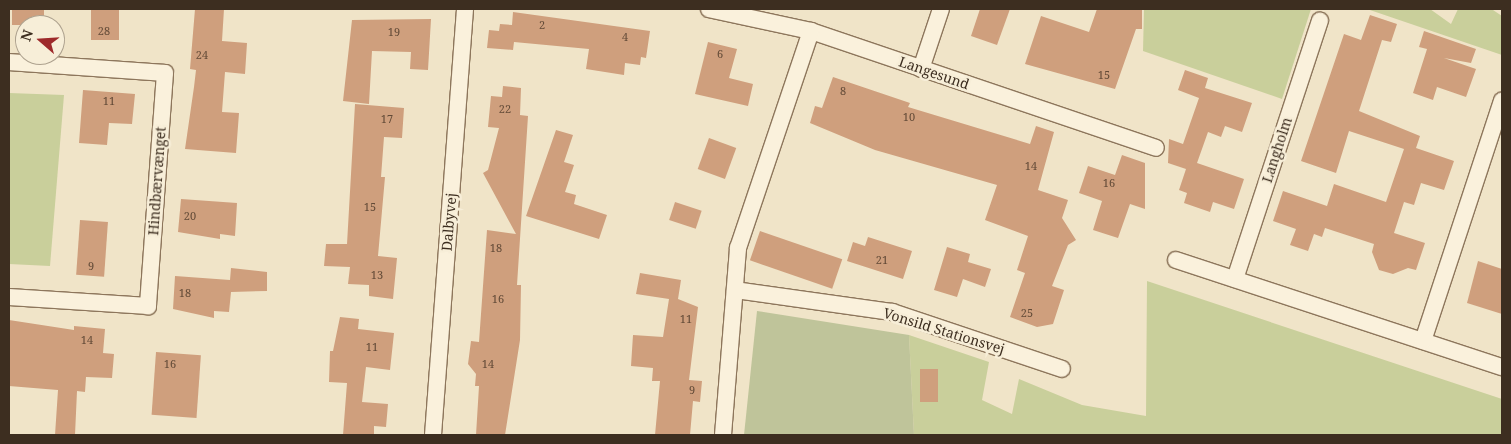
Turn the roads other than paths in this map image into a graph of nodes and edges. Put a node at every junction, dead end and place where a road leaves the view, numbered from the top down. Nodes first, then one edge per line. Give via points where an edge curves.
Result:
1 (465, 9) edge
2 (709, 9) edge
3 (941, 9) edge
4 (1320, 21) dead end
5 (811, 32) junction
6 (9, 62) edge
7 (922, 69) junction
8 (1502, 101) edge
9 (1156, 148) dead end
10 (1176, 260) dead end
11 (1235, 279) junction
12 (735, 290) junction
13 (9, 297) edge
14 (1423, 341) junction
15 (1502, 367) edge
16 (1062, 369) dead end
17 (433, 435) edge
18 (723, 435) edge

1 - 17 street, Dalbyvej
2 - 5 street, Langesund
3 - 7 street
4 - 11 street, Langholm
5 - 7 street, Langesund
5 - 12 street via 738,248
6 - 13 street, Hindbærvænget via 165,73 148,306
7 - 9 street, Langesund
8 - 14 street
10 - 11 street
11 - 14 street
12 - 16 street, Vonsild Stationsvej via 892,312
12 - 18 street
14 - 15 street

